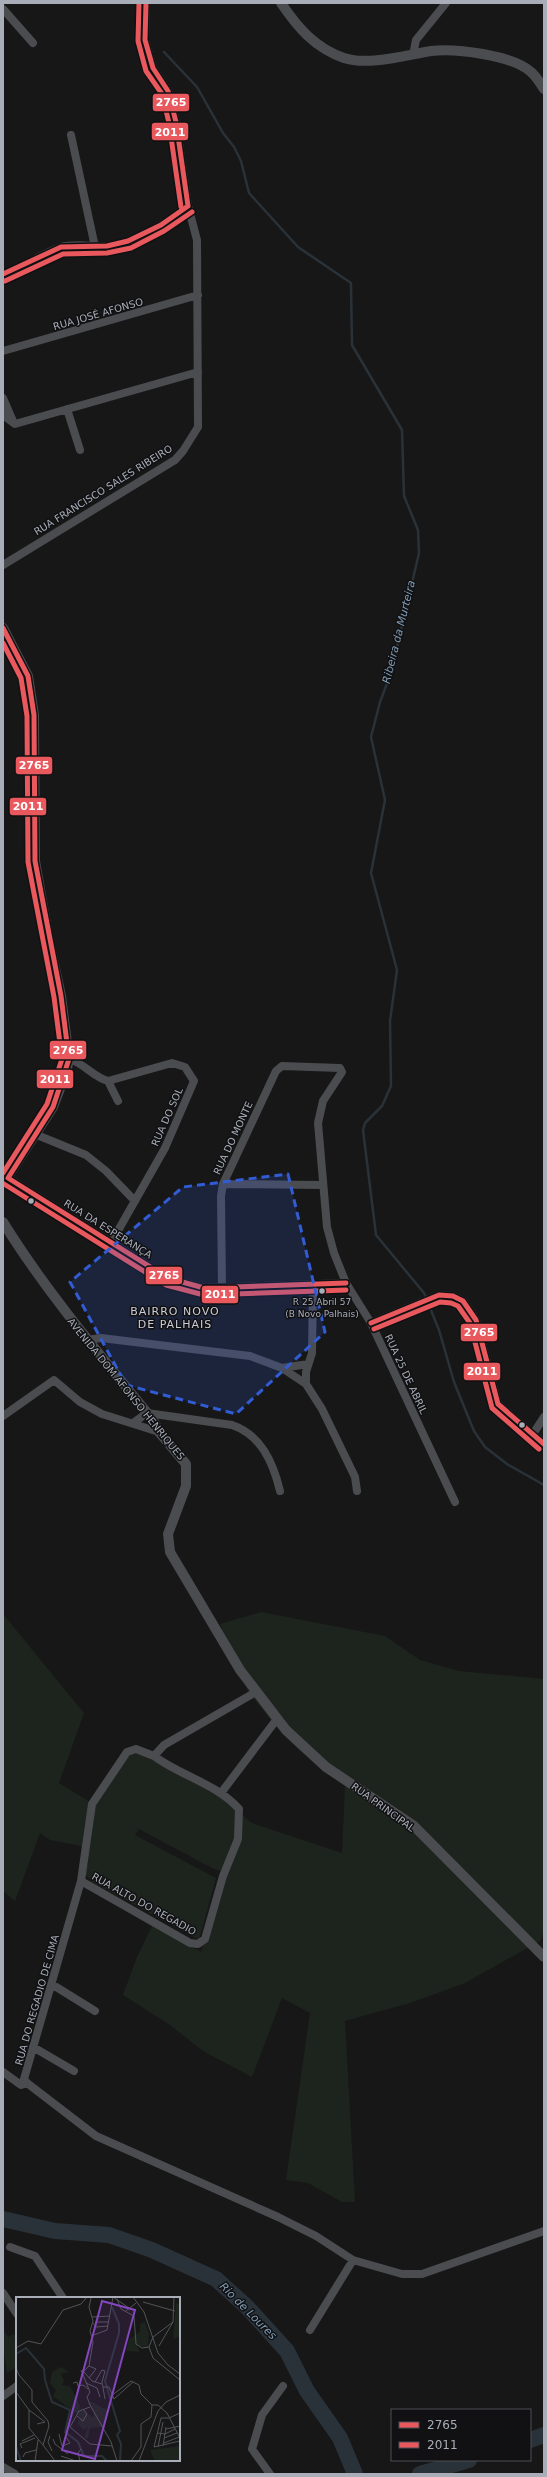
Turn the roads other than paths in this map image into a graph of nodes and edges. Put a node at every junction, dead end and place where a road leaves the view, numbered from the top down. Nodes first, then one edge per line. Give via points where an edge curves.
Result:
1 (146, 3) edge
2 (281, 3) edge
3 (446, 3) edge
4 (3, 9) edge
5 (33, 43) dead end
6 (413, 55) junction
7 (544, 89) edge
8 (71, 136) dead end
9 (188, 206) junction
10 (95, 246) junction
11 (3, 274) edge
12 (198, 295) junction
13 (3, 351) edge
14 (198, 372) junction
15 (3, 398) edge
16 (67, 409) junction
17 (3, 415) edge
18 (14, 424) junction
19 (80, 450) dead end
20 (3, 565) edge
21 (3, 628) edge
22 (69, 1059) junction
23 (342, 1072) joint
24 (108, 1080) junction
25 (118, 1101) dead end
26 (37, 1135) junction
27 (6, 1181) edge
28 (223, 1184) junction
29 (323, 1185) junction
30 (135, 1201) junction
31 (3, 1222) edge
32 (111, 1243) junction
33 (346, 1283) junction
34 (313, 1284) junction
35 (222, 1288) junction
36 (371, 1323) junction
37 (88, 1340) junction
38 (308, 1364) junction
39 (282, 1368) junction
40 (306, 1384) junction
41 (147, 1413) junction
42 (3, 1416) edge
43 (544, 1417) edge
44 (133, 1424) junction
45 (159, 1432) junction
46 (533, 1434) junction
47 (544, 1444) edge
48 (280, 1490) dead end
49 (357, 1491) dead end
50 (455, 1502) dead end
51 (256, 1692) junction
52 (277, 1719) junction
53 (154, 1756) junction
54 (221, 1793) junction
55 (80, 1880) junction
56 (198, 1944) joint
57 (544, 1957) edge
58 (53, 1985) junction
59 (94, 2011) dead end
60 (33, 2048) junction
61 (74, 2071) dead end
62 (3, 2072) edge
63 (27, 2084) junction
64 (544, 2231) edge
65 (10, 2247) dead end
66 (353, 2260) junction
67 (3, 2293) edge
68 (62, 2297) edge
69 (16, 2312) edge
70 (310, 2330) dead end
71 (283, 2386) dead end
72 (16, 2387) edge
73 (3, 2396) edge
74 (3, 2467) edge
75 (15, 2474) edge
76 (270, 2474) edge

1 - 9 street, RUA FRANCISCO SALES RIBEIRO via 146,40 153,68 168,91 176,122
2 - 6 street via 298,28 309,38 320,47 345,58 387,60
3 - 6 street via 416,40
4 - 5 street
6 - 7 street via 433,51 464,51 498,56 530,71
8 - 10 street
9 - 10 street via 170,220 140,236 111,245
9 - 12 street, RUA FRANCISCO SALES RIBEIRO via 197,240
10 - 11 street via 63,246 20,269
12 - 13 street, RUA JOSÉ AFONSO
12 - 14 street, RUA FRANCISCO SALES RIBEIRO
14 - 16 street
14 - 20 street, RUA FRANCISCO SALES RIBEIRO via 198,427 175,460
15 - 18 street
16 - 18 street
16 - 19 street
17 - 18 street
21 - 22 street via 28,676 34,714 35,861 61,996
22 - 24 street via 78,1061 101,1079
22 - 26 street via 53,1107
23 - 28 street, RUA DO MONTE via 340,1068 333,1067 278,1068
23 - 29 street, RUA 25 DE ABRIL via 323,1101 319,1112
24 - 25 street
24 - 30 street, RUA DO SOL via 172,1063 185,1067 194,1081 165,1148
26 - 27 street
26 - 30 street via 86,1155 106,1170
27 - 32 street, RUA DA ESPERANÇA
28 - 29 street
28 - 35 street, RUA DO MONTE
29 - 33 street, RUA 25 DE ABRIL via 327,1227
30 - 32 street, RUA DO SOL
31 - 37 street, AVENIDA DOM AFONSO HENRIQUES via 30,1265
32 - 35 street, RUA DA ESPERANÇA via 168,1278 204,1288
33 - 34 street, RUA DA ESPERANÇA
33 - 36 street, RUA 25 DE ABRIL
34 - 35 street, RUA DA ESPERANÇA
34 - 38 street via 312,1354
36 - 46 street via 432,1298 453,1296 463,1301 476,1320 498,1404
36 - 50 street, RUA 25 DE ABRIL
37 - 39 street via 101,1338 250,1356
37 - 41 street, AVENIDA DOM AFONSO HENRIQUES
38 - 39 street
38 - 40 street
39 - 40 street
40 - 49 street via 322,1409 355,1477
41 - 44 street
41 - 45 street, AVENIDA DOM AFONSO HENRIQUES
41 - 48 street via 232,1424 242,1428 263,1447 275,1469
42 - 44 street via 54,1380 80,1402 102,1414
43 - 46 street
44 - 45 street
45 - 51 street, AVENIDA DOM AFONSO HENRIQUES via 186,1464 186,1486 168,1534 170,1552 240,1670
46 - 47 street
51 - 52 street, RUA PRINCIPAL
51 - 53 street via 164,1745
52 - 54 street
52 - 57 street, RUA PRINCIPAL via 326,1767 414,1826
53 - 54 street, RUA DO REGADIO DE CIMA
53 - 55 street, RUA DO REGADIO DE CIMA via 136,1749 127,1752 92,1804
54 - 56 street, RUA DO REGADIO DE CIMA via 229,1797 240,1809 239,1828 204,1939
55 - 56 street, RUA ALTO DO REGADIO via 190,1943
55 - 58 street, RUA DO REGADIO DE CIMA
58 - 59 street
58 - 60 street, RUA DO REGADIO DE CIMA
60 - 61 street
60 - 63 street, RUA DO REGADIO DE CIMA via 24,2079
62 - 63 street via 21,2085
63 - 66 street via 96,2136 278,2217 316,2236
64 - 66 street via 422,2274 402,2274
65 - 68 street via 35,2256
66 - 70 street
67 - 69 street
71 - 76 street via 262,2415 252,2449
72 - 73 street
74 - 75 street

